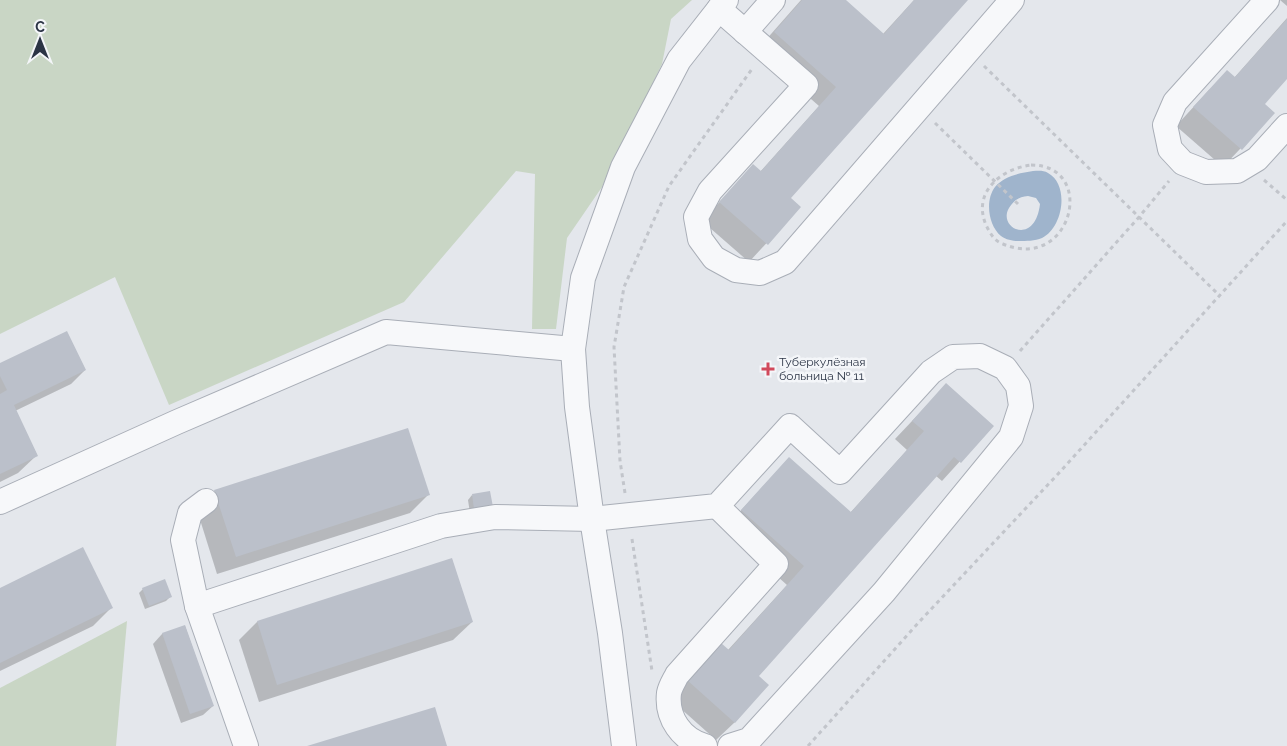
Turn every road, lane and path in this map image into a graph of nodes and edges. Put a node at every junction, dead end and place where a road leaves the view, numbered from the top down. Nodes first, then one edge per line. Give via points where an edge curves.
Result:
1 (773, 0) edge
2 (1012, 0) edge
3 (1267, 0) edge
4 (722, 4) edge
5 (745, 32) junction
6 (766, 50) junction
7 (968, 51) junction
8 (919, 107) junction
9 (1287, 126) edge
10 (1183, 163) junction
11 (995, 182) junction
12 (1018, 204) dead end
13 (1139, 217) junction
14 (1287, 221) edge
15 (1220, 296) junction
16 (573, 349) junction
17 (1005, 368) junction
18 (206, 501) dead end
19 (0, 502) edge
20 (717, 506) junction
21 (628, 515) junction
22 (592, 519) junction
23 (197, 606) junction
24 (652, 675) dead end
25 (246, 746) edge
26 (624, 746) edge
27 (705, 746) edge
28 (730, 746) edge
29 (808, 746) edge

1 - 5 lane
2 - 7 lane
3 - 10 lane via 1175,102 1165,125 1170,149
4 - 5 lane
4 - 16 lane via 679,60 623,167 583,278
5 - 6 lane
6 - 8 lane via 806,85 710,191 696,217 700,239 714,258 736,270 760,273 784,262
6 - 21 path via 669,186 624,287 614,347 620,461
7 - 8 lane
7 - 13 path
8 - 11 path
9 - 10 lane via 1257,159 1237,171 1206,172
10 - 13 path
11 - 11 path via 1006,172 1023,166 1042,165 1057,172 1069,193 1064,227 1051,241 1037,248 1020,249 1000,243 993,238 982,211 984,195
11 - 12 path
13 - 15 path
13 - 17 path
14 - 15 path
15 - 29 path
16 - 19 lane via 386,332
16 - 22 lane
17 - 20 lane via 980,356 953,357 931,372 840,472 790,426
17 - 28 lane via 1018,386 1021,406 1011,437 884,592 756,733 749,740
18 - 23 lane via 190,513 183,540
20 - 21 lane
20 - 27 lane via 776,564 677,675 669,693 671,718 695,744
21 - 22 lane
21 - 24 path
22 - 23 lane via 495,517 441,526
22 - 26 lane
23 - 25 lane

